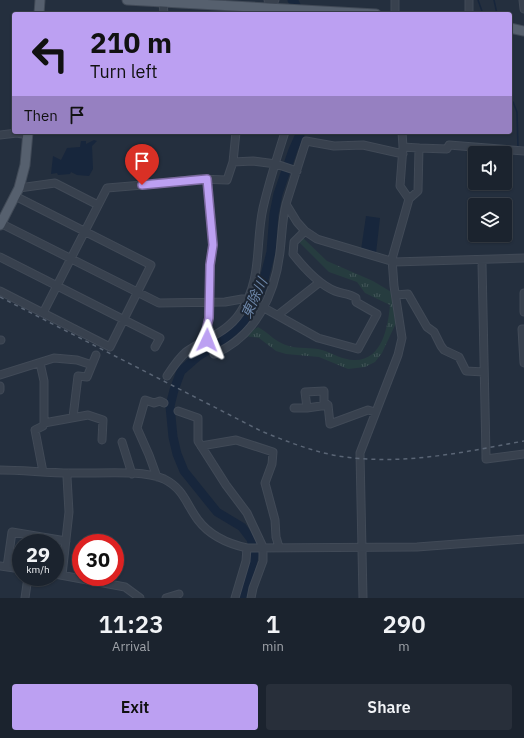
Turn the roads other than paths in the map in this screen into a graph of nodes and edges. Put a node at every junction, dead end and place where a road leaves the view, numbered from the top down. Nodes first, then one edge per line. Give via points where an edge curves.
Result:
1 (40, 0) edge
2 (127, 0) edge
3 (395, 0) edge
4 (469, 0) edge
5 (523, 0) edge
6 (163, 2) junction
7 (266, 3) edge
8 (283, 9) edge
9 (524, 10) edge
10 (39, 12) edge
11 (164, 12) edge
12 (344, 12) edge
13 (395, 12) edge
14 (468, 12) edge
15 (512, 28) edge
16 (524, 31) edge
17 (12, 134) edge
18 (28, 134) edge
19 (236, 134) edge
20 (284, 134) edge
21 (402, 134) edge
22 (0, 135) edge
23 (419, 148) junction
24 (403, 151) junction
25 (524, 151) edge
26 (233, 162) junction
27 (276, 164) junction
28 (296, 170) junction
29 (207, 179) junction
30 (17, 192) junction
31 (409, 199) junction
32 (286, 204) junction
33 (98, 205) junction
34 (0, 224) edge
35 (84, 231) junction
36 (305, 231) junction
37 (0, 257) edge
38 (524, 258) edge
39 (71, 259) junction
40 (481, 261) junction
41 (394, 262) junction
42 (320, 282) junction
43 (57, 286) junction
44 (0, 291) edge
45 (138, 293) junction
46 (524, 293) edge
47 (396, 295) junction
48 (248, 299) junction
49 (209, 303) junction
50 (264, 306) junction
51 (524, 312) edge
52 (43, 313) junction
53 (278, 315) junction
54 (124, 320) junction
55 (524, 329) edge
56 (207, 340) junction
57 (155, 347) dead end
58 (214, 354) dead end
59 (96, 355) dead end
60 (40, 362) junction
61 (524, 363) edge
62 (92, 365) junction
63 (484, 372) junction
64 (0, 375) edge
65 (167, 376) dead end
66 (0, 386) edge
67 (0, 390) edge
68 (164, 403) dead end
69 (328, 405) junction
70 (294, 408) dead end
71 (307, 408) junction
72 (178, 411) dead end
73 (375, 412) junction
74 (73, 417) junction
75 (44, 423) junction
76 (102, 440) dead end
77 (122, 442) dead end
78 (201, 446) junction
79 (524, 454) edge
80 (0, 470) edge
81 (43, 472) junction
82 (69, 474) junction
83 (132, 474) junction
84 (156, 477) junction
85 (524, 539) edge
86 (66, 541) junction
87 (279, 546) junction
88 (263, 547) junction
89 (361, 547) junction
90 (247, 548) junction
91 (64, 550) edge
92 (4, 566) edge
93 (64, 575) edge
94 (27, 586) edge
95 (179, 594) dead end
96 (25, 598) edge
97 (140, 598) edge
98 (166, 598) edge
99 (235, 598) edge
100 (251, 598) edge
101 (363, 598) edge

1 - 10 main road
2 - 6 main road
3 - 13 street
4 - 14 street
5 - 9 street
6 - 7 main road
6 - 11 street
7 - 8 main road
8 - 12 main road
15 - 16 main road
17 - 22 street
18 - 30 main road via 25,165
19 - 26 street
20 - 27 street
21 - 24 street
23 - 24 street
23 - 25 street via 448,149 449,145
23 - 31 street via 418,191
24 - 28 street via 363,145 334,146 306,141
24 - 31 street via 400,186
26 - 27 street
26 - 29 street via 227,180
27 - 28 street
27 - 48 street via 263,208 258,261
28 - 32 street
29 - 33 street via 107,188
29 - 49 street via 213,245
30 - 33 street via 55,183
30 - 34 main road
30 - 35 street
31 - 41 street via 392,259
32 - 36 street
32 - 50 street via 279,263
33 - 35 street
34 - 39 street
35 - 39 street
35 - 45 street via 151,265
36 - 41 street via 316,239
36 - 42 street via 294,242 293,254
37 - 43 street
38 - 40 street
39 - 43 street
39 - 45 street
40 - 41 street
40 - 63 street via 484,294
41 - 47 street
42 - 53 street
42 - 53 street via 337,292 349,294 356,298 356,302 377,314 358,349 318,338
43 - 52 street
43 - 54 street
44 - 52 street
45 - 49 street via 159,303
45 - 54 street
46 - 51 street
47 - 63 street via 408,294 444,350 459,357 466,371
47 - 73 street via 401,346
48 - 49 street
48 - 50 street
48 - 56 street via 226,328
49 - 56 street
50 - 53 street
50 - 58 street via 250,329 231,345
52 - 54 street via 110,347
54 - 57 street via 160,338
55 - 61 street
56 - 65 street via 187,352 176,362
59 - 62 street
60 - 62 street via 54,358 77,360
60 - 64 street
60 - 75 street via 44,381
62 - 74 street via 87,377 78,376
63 - 79 street via 486,459
66 - 67 street
68 - 84 street via 160,400 154,403 145,400 137,428
69 - 71 street
69 - 71 street via 324,402 324,391 305,392
69 - 73 street via 330,424 368,410
70 - 71 street
72 - 78 street via 198,418 197,434
73 - 89 street via 360,453
74 - 75 street
74 - 76 street via 88,415 103,420
75 - 81 street via 35,430
77 - 83 street
78 - 87 street via 236,440 272,452 272,464 265,483
78 - 88 street via 247,513
80 - 81 street
81 - 82 street
82 - 83 street
82 - 86 street
83 - 84 street
84 - 90 street via 182,492 198,520 208,530 234,545
85 - 89 street via 417,547
86 - 91 street
86 - 92 street via 12,532
87 - 88 street
87 - 89 street
88 - 90 street
88 - 100 street via 263,561
89 - 101 street
90 - 99 street via 246,561
93 - 97 street via 125,587
94 - 96 street
95 - 98 street

